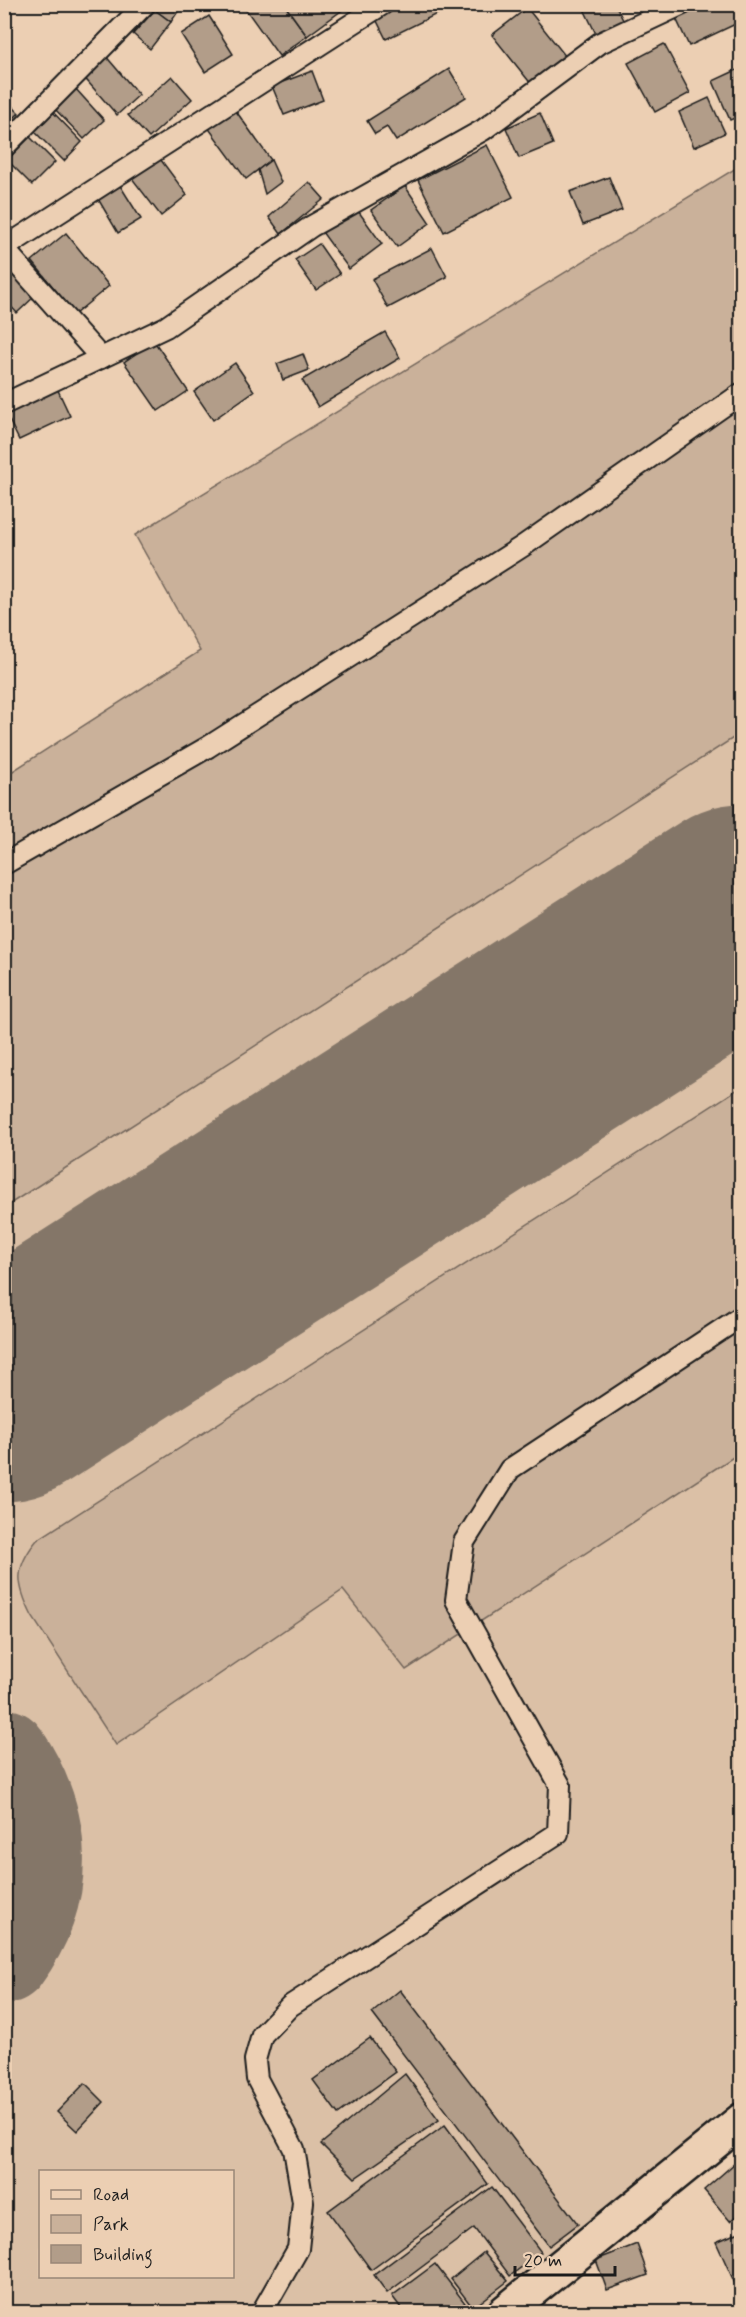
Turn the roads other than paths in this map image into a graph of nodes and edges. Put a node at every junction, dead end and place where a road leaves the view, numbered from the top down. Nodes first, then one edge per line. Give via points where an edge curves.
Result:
1 (383, 4) edge
2 (684, 4) edge
3 (139, 6) edge
4 (4, 147) edge
5 (4, 249) edge
6 (101, 358) junction
7 (741, 393) edge
8 (4, 404) edge
9 (4, 864) edge
10 (741, 1317) edge
11 (741, 2120) edge
12 (262, 2313) edge
13 (505, 2313) edge

1 - 5 lane
2 - 6 lane via 600,43 483,130 312,226 166,327
3 - 4 lane
5 - 6 lane
6 - 8 lane
7 - 9 lane via 514,552 208,747
10 - 12 lane via 510,1469 464,1542 456,1600 560,1785 558,1833 290,2006 262,2035 255,2060 257,2079 294,2149 303,2202 298,2249
11 - 13 street

